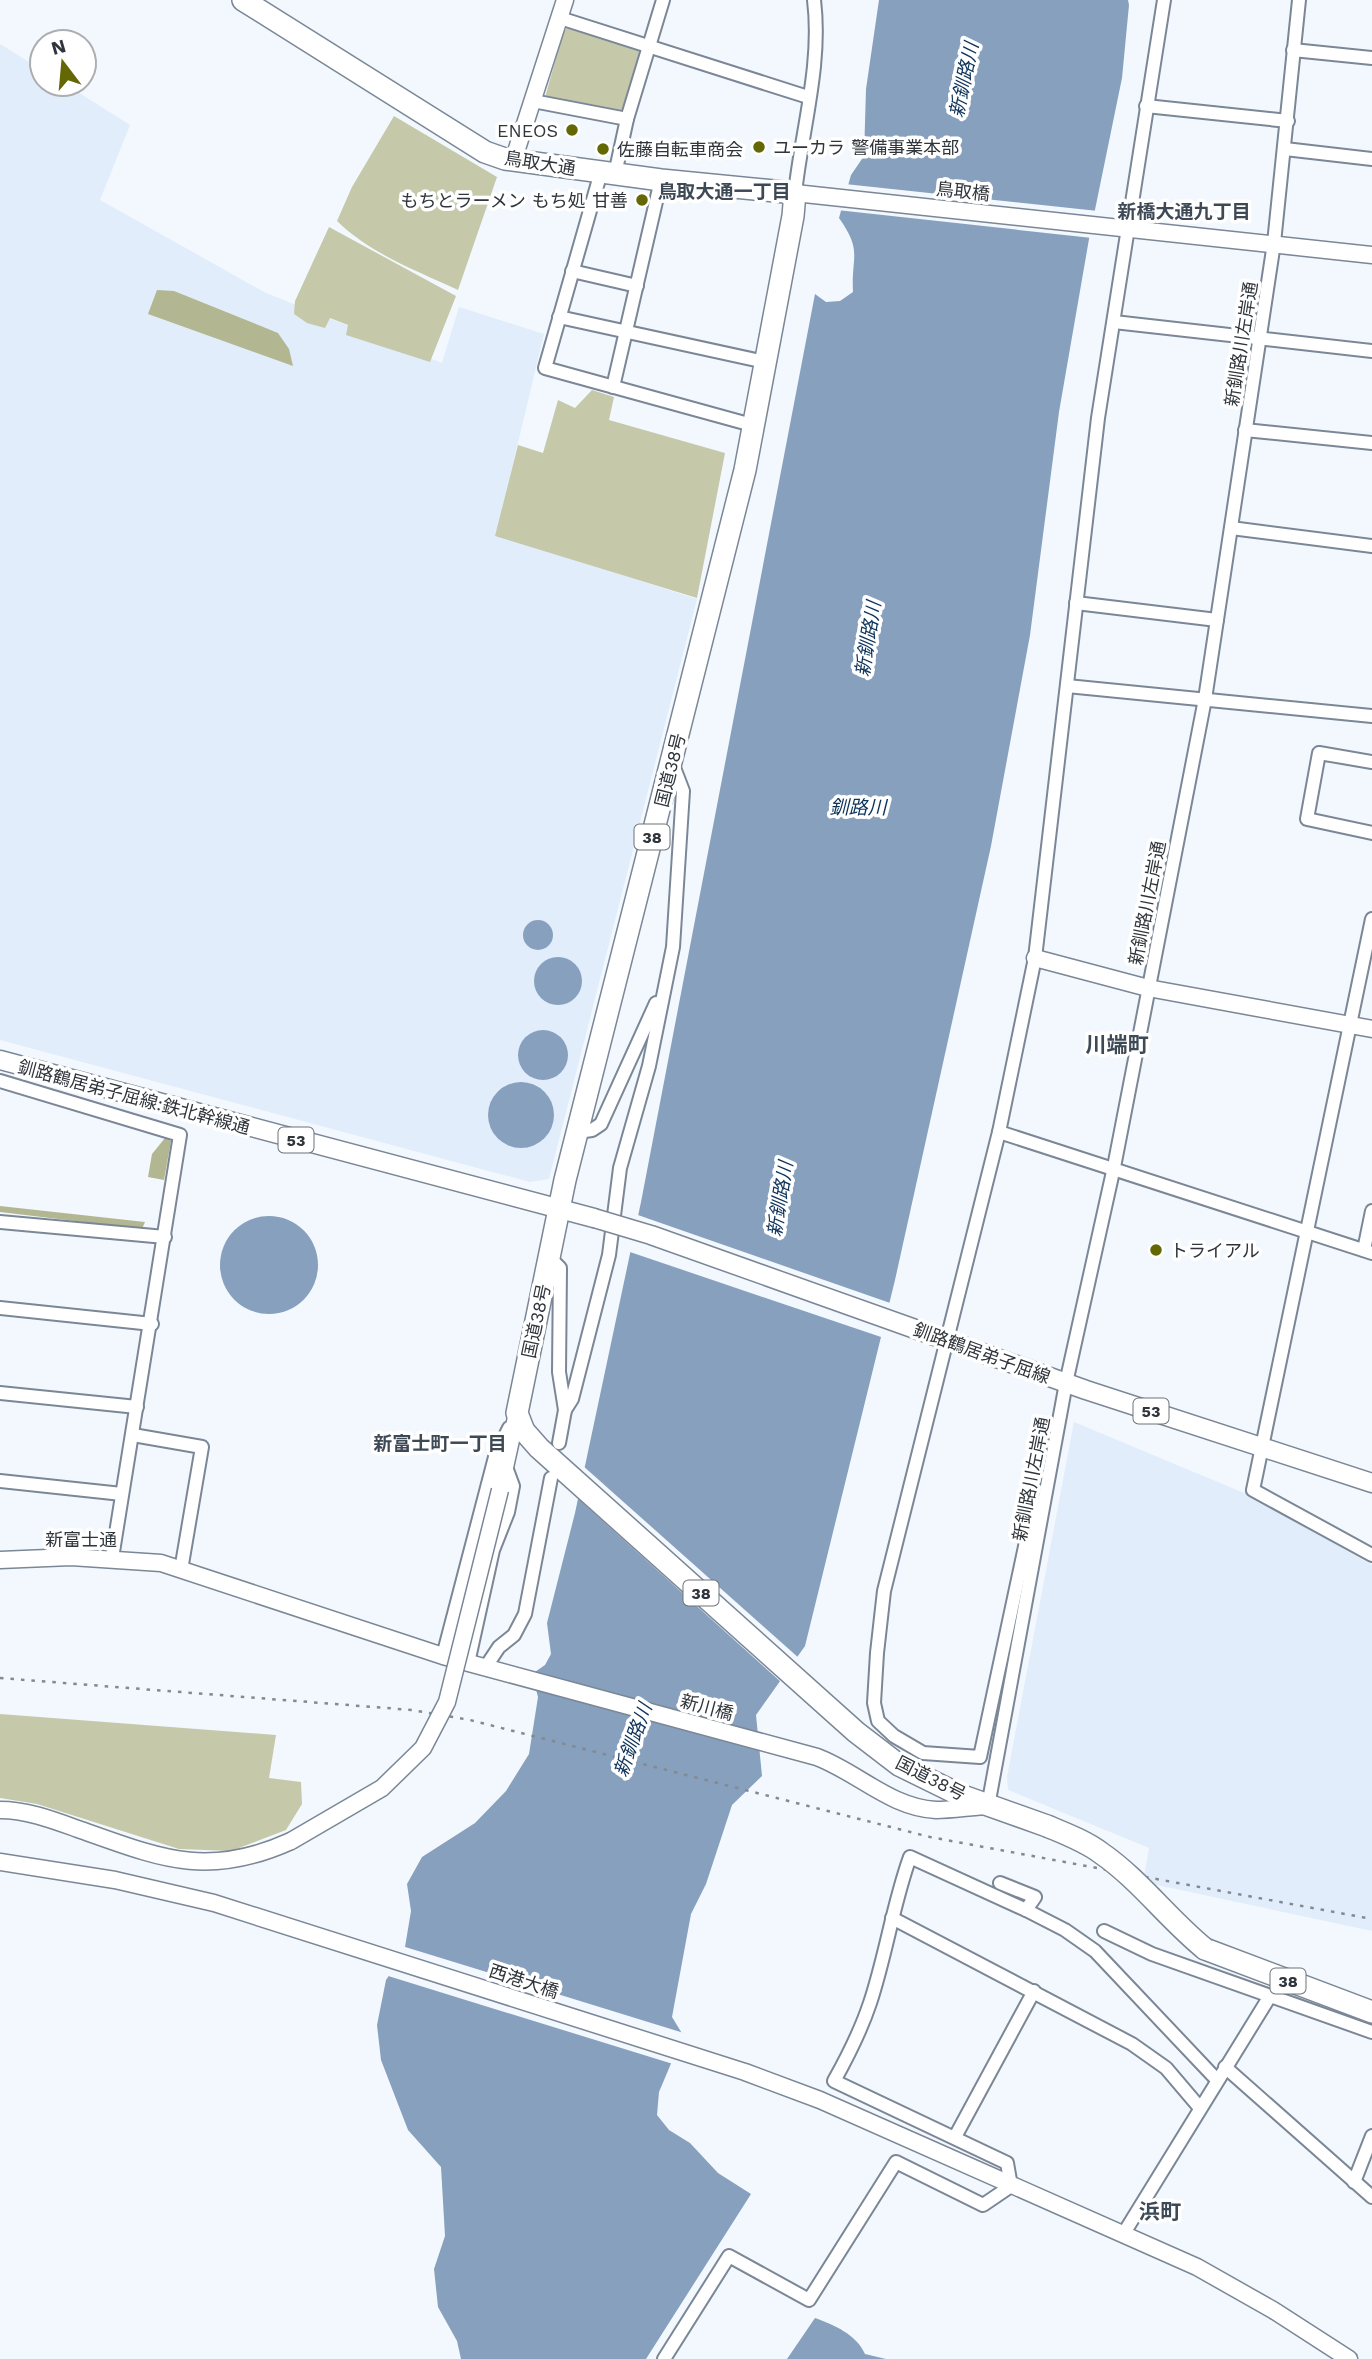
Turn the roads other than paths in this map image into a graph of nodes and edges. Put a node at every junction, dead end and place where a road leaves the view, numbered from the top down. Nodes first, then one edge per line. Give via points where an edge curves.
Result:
1 (243, 0) edge
2 (565, 0) edge
3 (663, 0) edge
4 (814, 0) edge
5 (1164, 0) edge
6 (1299, 0) edge
7 (559, 18) junction
8 (647, 48) junction
9 (1293, 50) junction
10 (1372, 58) edge
11 (808, 97) junction
12 (533, 101) junction
13 (1146, 106) junction
14 (626, 119) junction
15 (1288, 121) junction
16 (1285, 149) junction
17 (1372, 159) edge
18 (513, 162) junction
19 (608, 173) junction
20 (662, 180) junction
21 (804, 194) junction
22 (1128, 229) junction
23 (1274, 243) junction
24 (1372, 255) edge
25 (572, 271) junction
26 (637, 286) junction
27 (559, 317) junction
28 (1114, 322) junction
29 (627, 330) junction
30 (1260, 340) junction
31 (1372, 351) edge
32 (765, 362) junction
33 (614, 387) junction
34 (752, 425) junction
35 (1245, 430) junction
36 (1372, 443) edge
37 (1231, 528) junction
38 (1372, 546) edge
39 (1076, 603) junction
40 (1217, 620) junction
41 (1067, 686) junction
42 (1205, 699) junction
43 (1372, 716) edge
44 (672, 760) junction
45 (1372, 762) edge
46 (1372, 833) edge
47 (1372, 919) edge
48 (1035, 958) junction
49 (665, 984) junction
50 (1148, 988) junction
51 (1350, 1024) junction
52 (1372, 1029) edge
53 (0, 1060) edge
54 (0, 1081) edge
55 (577, 1132) junction
56 (999, 1132) junction
57 (1114, 1167) junction
58 (558, 1209) junction
59 (1372, 1211) edge
60 (594, 1218) joint
61 (0, 1222) edge
62 (1307, 1231) junction
63 (165, 1237) junction
64 (1368, 1252) edge
65 (550, 1256) junction
66 (0, 1308) edge
67 (152, 1324) junction
68 (940, 1338) junction
69 (1066, 1383) junction
70 (0, 1393) edge
71 (137, 1407) junction
72 (565, 1409) junction
73 (517, 1413) junction
74 (133, 1435) junction
75 (1264, 1447) junction
76 (557, 1462) junction
77 (506, 1467) junction
78 (0, 1481) edge
79 (1372, 1483) edge
80 (122, 1494) junction
81 (1044, 1500) junction
82 (1372, 1555) edge
83 (112, 1558) junction
84 (0, 1560) edge
85 (181, 1570) junction
86 (443, 1656) junction
87 (468, 1663) junction
88 (485, 1668) junction
89 (988, 1806) junction
90 (0, 1810) edge
91 (0, 1862) edge
92 (1000, 1883) dead end
93 (1026, 1910) junction
94 (892, 1918) junction
95 (1104, 1931) dead end
96 (1034, 1992) junction
97 (1270, 1996) junction
98 (1372, 2012) edge
99 (1372, 2032) edge
100 (1225, 2067) junction
101 (1217, 2080) junction
102 (1200, 2108) junction
103 (1372, 2136) edge
104 (955, 2137) junction
105 (1354, 2182) junction
106 (1012, 2186) junction
107 (1372, 2197) edge
108 (1125, 2233) junction
109 (664, 2359) edge
110 (1349, 2359) edge

1 - 18 highway, 鳥取大通 via 485,152
2 - 7 street
3 - 8 street
4 - 11 street via 817,27
5 - 13 street
6 - 9 street, 新釧路川左岸通
7 - 8 street
7 - 12 street
8 - 11 street
8 - 14 street
9 - 10 street
9 - 15 street, 新釧路川左岸通
11 - 21 street
12 - 14 street
12 - 18 street
13 - 15 street
13 - 22 street
14 - 19 street
15 - 16 street, 新釧路川左岸通
16 - 17 street
16 - 23 street, 新釧路川左岸通
18 - 19 highway, 鳥取大通
19 - 20 highway, 鳥取大通
19 - 25 street
20 - 21 highway, 鳥取大通
20 - 26 street
21 - 22 street, 鳥取橋
21 - 32 highway, 国道38号 / 38
22 - 23 street, 鳥取橋
22 - 28 street
23 - 24 street, 鳥取橋
23 - 30 street, 新釧路川左岸通
25 - 26 street
25 - 27 street
26 - 29 street
27 - 29 street
27 - 33 street via 545,368
28 - 30 street
28 - 39 street
29 - 32 street
29 - 33 street
30 - 31 street
30 - 35 street, 新釧路川左岸通
32 - 34 highway, 国道38号 / 38
33 - 34 street
34 - 44 highway, 国道38号 / 38 via 745,470
35 - 36 street
35 - 37 street, 新釧路川左岸通
37 - 38 street
37 - 40 street, 新釧路川左岸通
39 - 40 street
39 - 41 street
40 - 42 street, 新釧路川左岸通
41 - 42 street
41 - 48 street
42 - 43 street
42 - 50 street, 新釧路川左岸通
44 - 49 street via 683,791 673,947
44 - 55 highway, 国道38号 / 38
45 - 46 street via 1319,753 1307,819
47 - 51 street
48 - 50 street
48 - 56 street
49 - 55 street via 601,1124
49 - 72 street via 649,1066 620,1168 609,1255 572,1399
50 - 51 street
50 - 57 street, 新釧路川左岸通
51 - 52 street
51 - 62 street
53 - 58 main road, 釧路鶴居弟子屈線:鉄北幹線通 / 53
54 - 63 street via 180,1135
55 - 58 highway, 国道38号 / 38
56 - 57 street
56 - 68 street
57 - 62 street
57 - 69 street, 新釧路川左岸通
58 - 60 main road, 釧路鶴居弟子屈線:鉄北幹線通 / 53
58 - 65 highway, 国道38号 / 38
59 - 64 street
60 - 68 main road, 釧路鶴居弟子屈線 / 53, bridge
61 - 63 street
62 - 64 street
62 - 75 street
63 - 67 street
65 - 72 street via 560,1268 559,1372
65 - 73 highway, 国道38号 / 38
66 - 67 street
67 - 71 street
68 - 69 main road, 釧路鶴居弟子屈線 / 53
68 - 81 street via 884,1591 874,1686 878,1721 923,1753 980,1757 1030,1521 1033,1509
69 - 75 main road, 釧路鶴居弟子屈線 / 53
69 - 81 street, 新釧路川左岸通
70 - 71 street
71 - 74 street
72 - 76 street
73 - 76 highway, 国道38号 / 38 via 524,1431
73 - 77 street
73 - 86 street via 495,1457
74 - 80 street
74 - 85 street via 202,1447
75 - 79 main road, 釧路鶴居弟子屈線 / 53
75 - 82 street via 1253,1490
76 - 88 street via 525,1614 514,1635
76 - 89 highway, 国道38号 / 38 via 899,1765
77 - 87 street via 513,1486 508,1512 493,1550
77 - 90 street, bridge via 447,1702 423,1748 382,1788 291,1841 235,1861 189,1862 140,1851 46,1818
78 - 80 street
80 - 83 street
81 - 89 street, 新釧路川左岸通
83 - 84 street, 新富士通
83 - 85 street, 新富士通
85 - 86 street, 新富士通
86 - 87 street, 新川橋
87 - 88 street, 新川橋
88 - 89 street, 新川橋 via 817,1756 909,1805 935,1810
89 - 98 highway, 国道38号 / 38, bridge via 1047,1826 1100,1852 1205,1949
91 - 106 street, 西港大橋 via 115,1880 215,1903 745,2072 820,2099
92 - 93 street via 1035,1897
93 - 94 street via 910,1857
93 - 101 street via 1095,1951
94 - 96 street
94 - 104 street via 870,2002 834,2081
95 - 97 street via 1152,1954
96 - 102 street via 1166,2068
96 - 104 street
97 - 99 street
97 - 100 street
100 - 101 street
100 - 105 street
101 - 102 street
102 - 108 street
103 - 105 street
104 - 106 street via 1007,2163
105 - 107 street
106 - 108 street, 西港大橋
106 - 109 street via 983,2205 896,2162 809,2300 729,2256
108 - 110 street, 西港大橋 via 1208,2272

